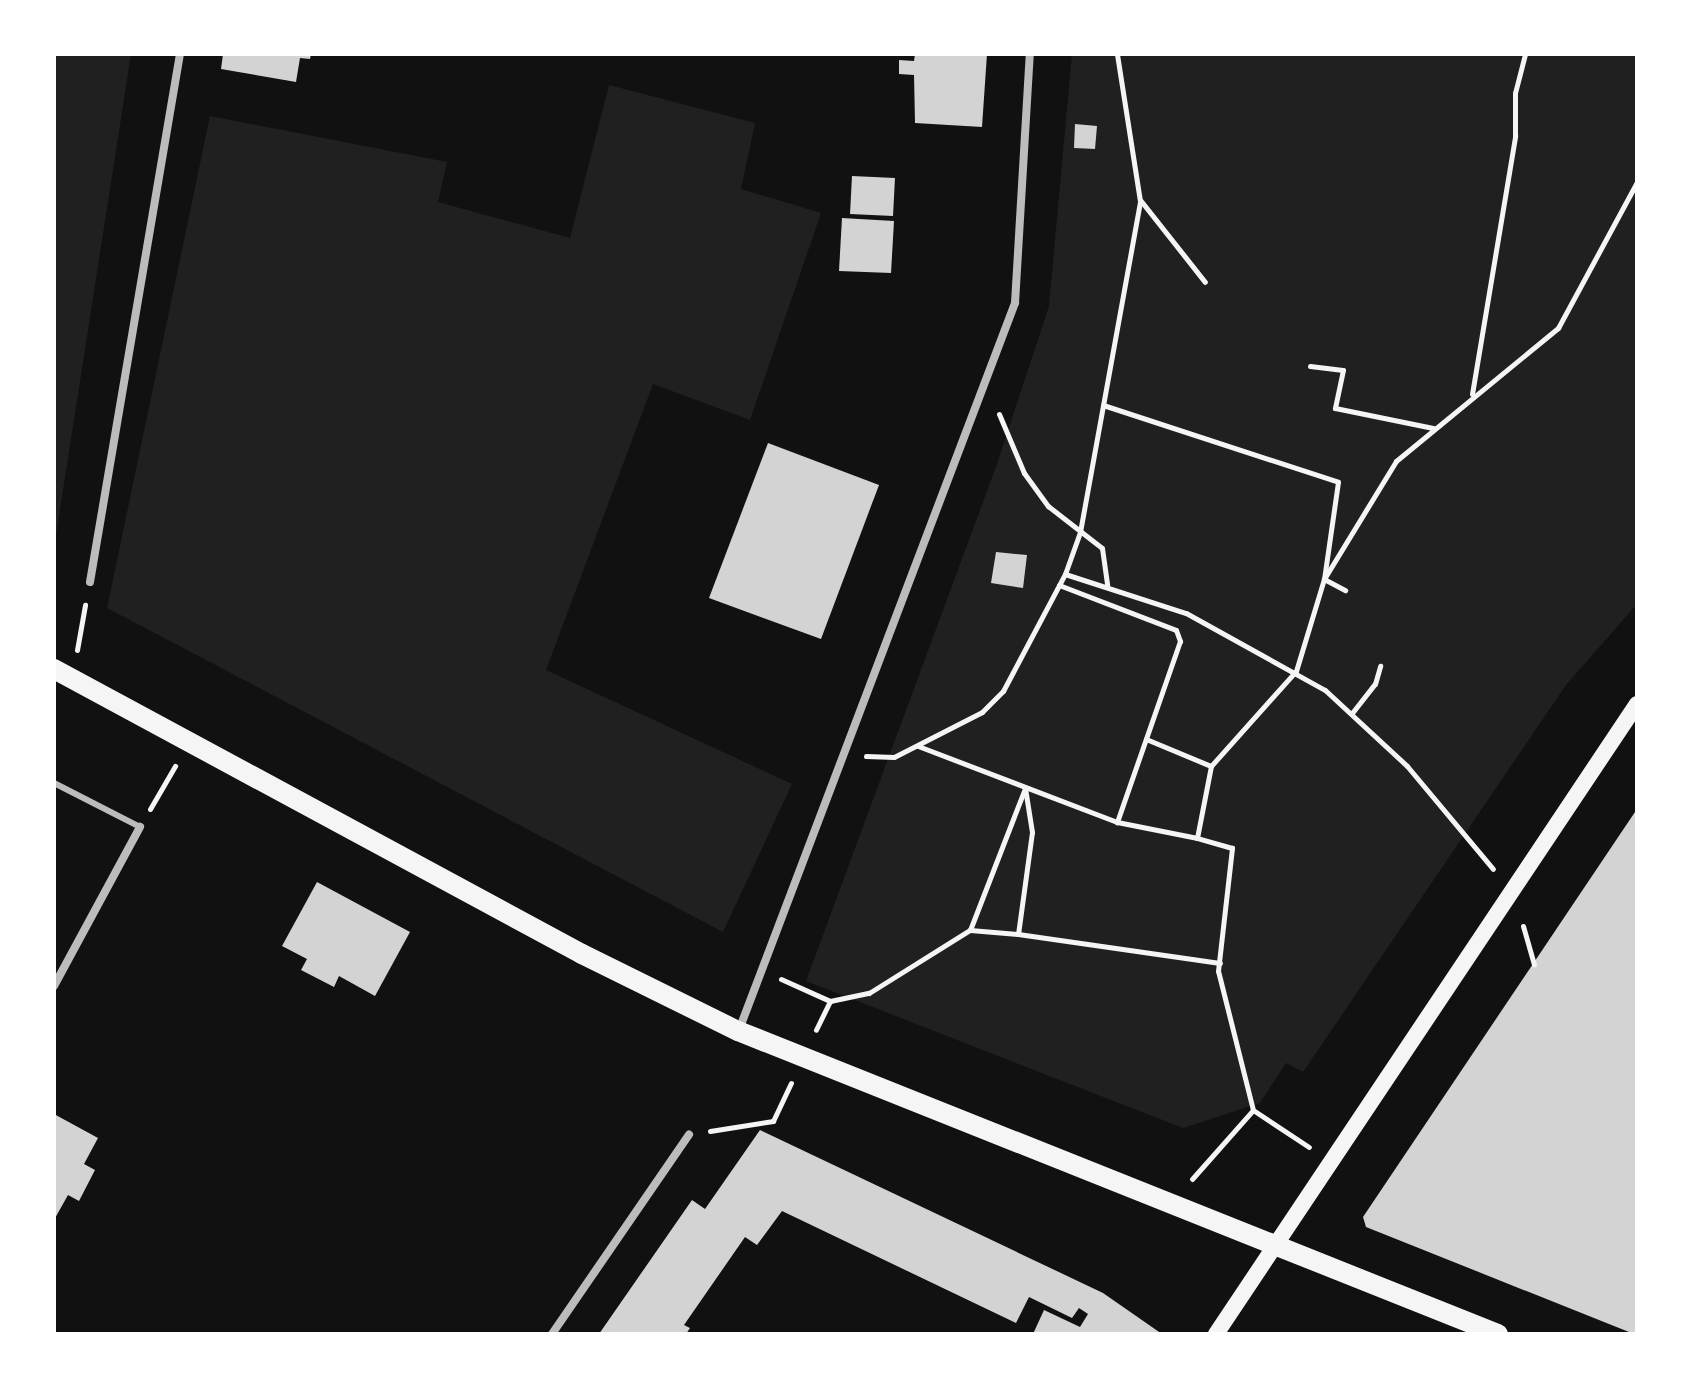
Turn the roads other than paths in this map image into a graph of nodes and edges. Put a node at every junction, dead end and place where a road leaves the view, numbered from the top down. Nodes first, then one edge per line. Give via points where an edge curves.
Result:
1 (180, 54) edge
2 (1030, 54) edge
3 (90, 582) road end
4 (63, 674) edge
5 (1637, 704) edge
6 (54, 783) edge
7 (140, 827) joint
8 (54, 986) edge
9 (738, 1031) junction
10 (689, 1135) dead end
11 (1277, 1247) junction
12 (552, 1334) edge
13 (1216, 1334) edge
14 (1498, 1334) edge

1 - 3 street
2 - 9 street via 1015,303
4 - 9 main road via 582,954
5 - 11 main road
6 - 7 lane
7 - 8 street
9 - 11 main road
10 - 12 street
11 - 13 main road
11 - 14 main road

